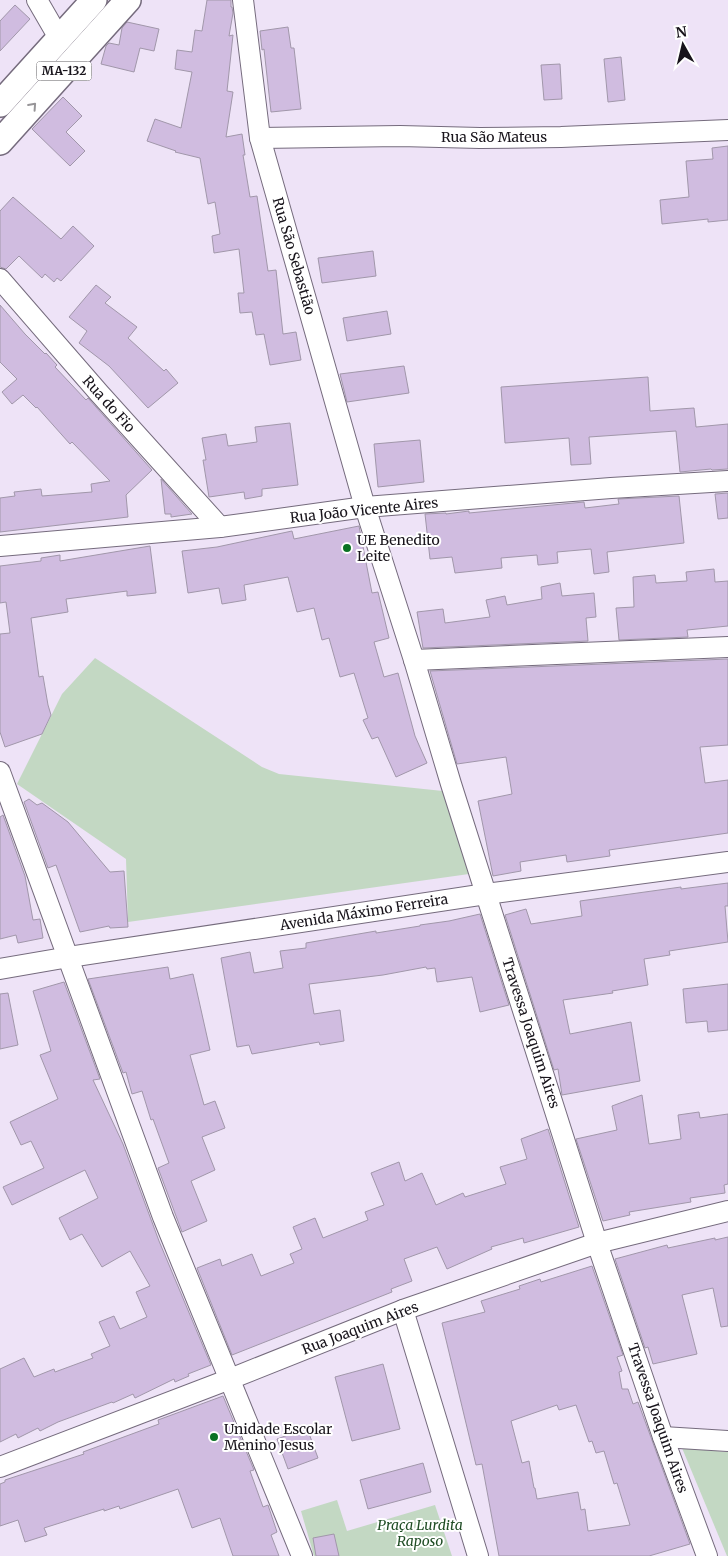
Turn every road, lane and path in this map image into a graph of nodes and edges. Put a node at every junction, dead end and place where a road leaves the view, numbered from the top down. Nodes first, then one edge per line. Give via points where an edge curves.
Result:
1 (37, 0) edge
2 (94, 0) edge
3 (128, 0) edge
4 (244, 0) edge
5 (59, 38) junction
6 (0, 104) edge
7 (728, 130) edge
8 (260, 138) junction
9 (0, 142) edge
10 (0, 279) edge
11 (728, 481) edge
12 (365, 507) junction
13 (220, 527) junction
14 (0, 546) edge
15 (728, 647) edge
16 (414, 660) junction
17 (0, 772) edge
18 (728, 862) edge
19 (486, 894) junction
20 (69, 957) junction
21 (0, 969) edge
22 (728, 1211) edge
23 (598, 1243) junction
24 (403, 1310) junction
25 (230, 1379) junction
26 (663, 1437) junction
27 (728, 1441) edge
28 (0, 1467) edge
29 (302, 1556) edge
30 (478, 1556) edge
31 (707, 1556) edge

1 - 5 street
2 - 5 main road, MA-132
9 -> 3 main road, MA-132
4 - 8 street, Rua São Sebastião
5 - 6 main road, MA-132
7 - 8 street, Rua São Mateus via 562,137
8 - 12 street, Rua São Sebastião
10 - 13 street, Rua do Fio
11 - 12 street, Rua João Vicente Aires
12 - 13 street, Rua João Vicente Aires
12 - 16 street, Travessa Joaquim Aires
13 - 14 street, Rua João Vicente Aires
15 - 16 street
16 - 19 street, Travessa Joaquim Aires
17 - 20 street
18 - 19 street, Avenida Máximo Ferreira
19 - 20 street, Avenida Máximo Ferreira
19 - 23 street, Travessa Joaquim Aires
20 - 21 street, Avenida Máximo Ferreira
20 - 25 street via 163,1218
22 - 23 street, Rua Joaquim Aires
23 - 24 street, Rua Joaquim Aires
23 - 26 street, Travessa Joaquim Aires
24 - 25 street, Rua Joaquim Aires
24 - 30 street
25 - 28 street, Rua Joaquim Aires
25 - 29 street
26 - 27 street
26 - 31 street, Travessa Joaquim Aires

